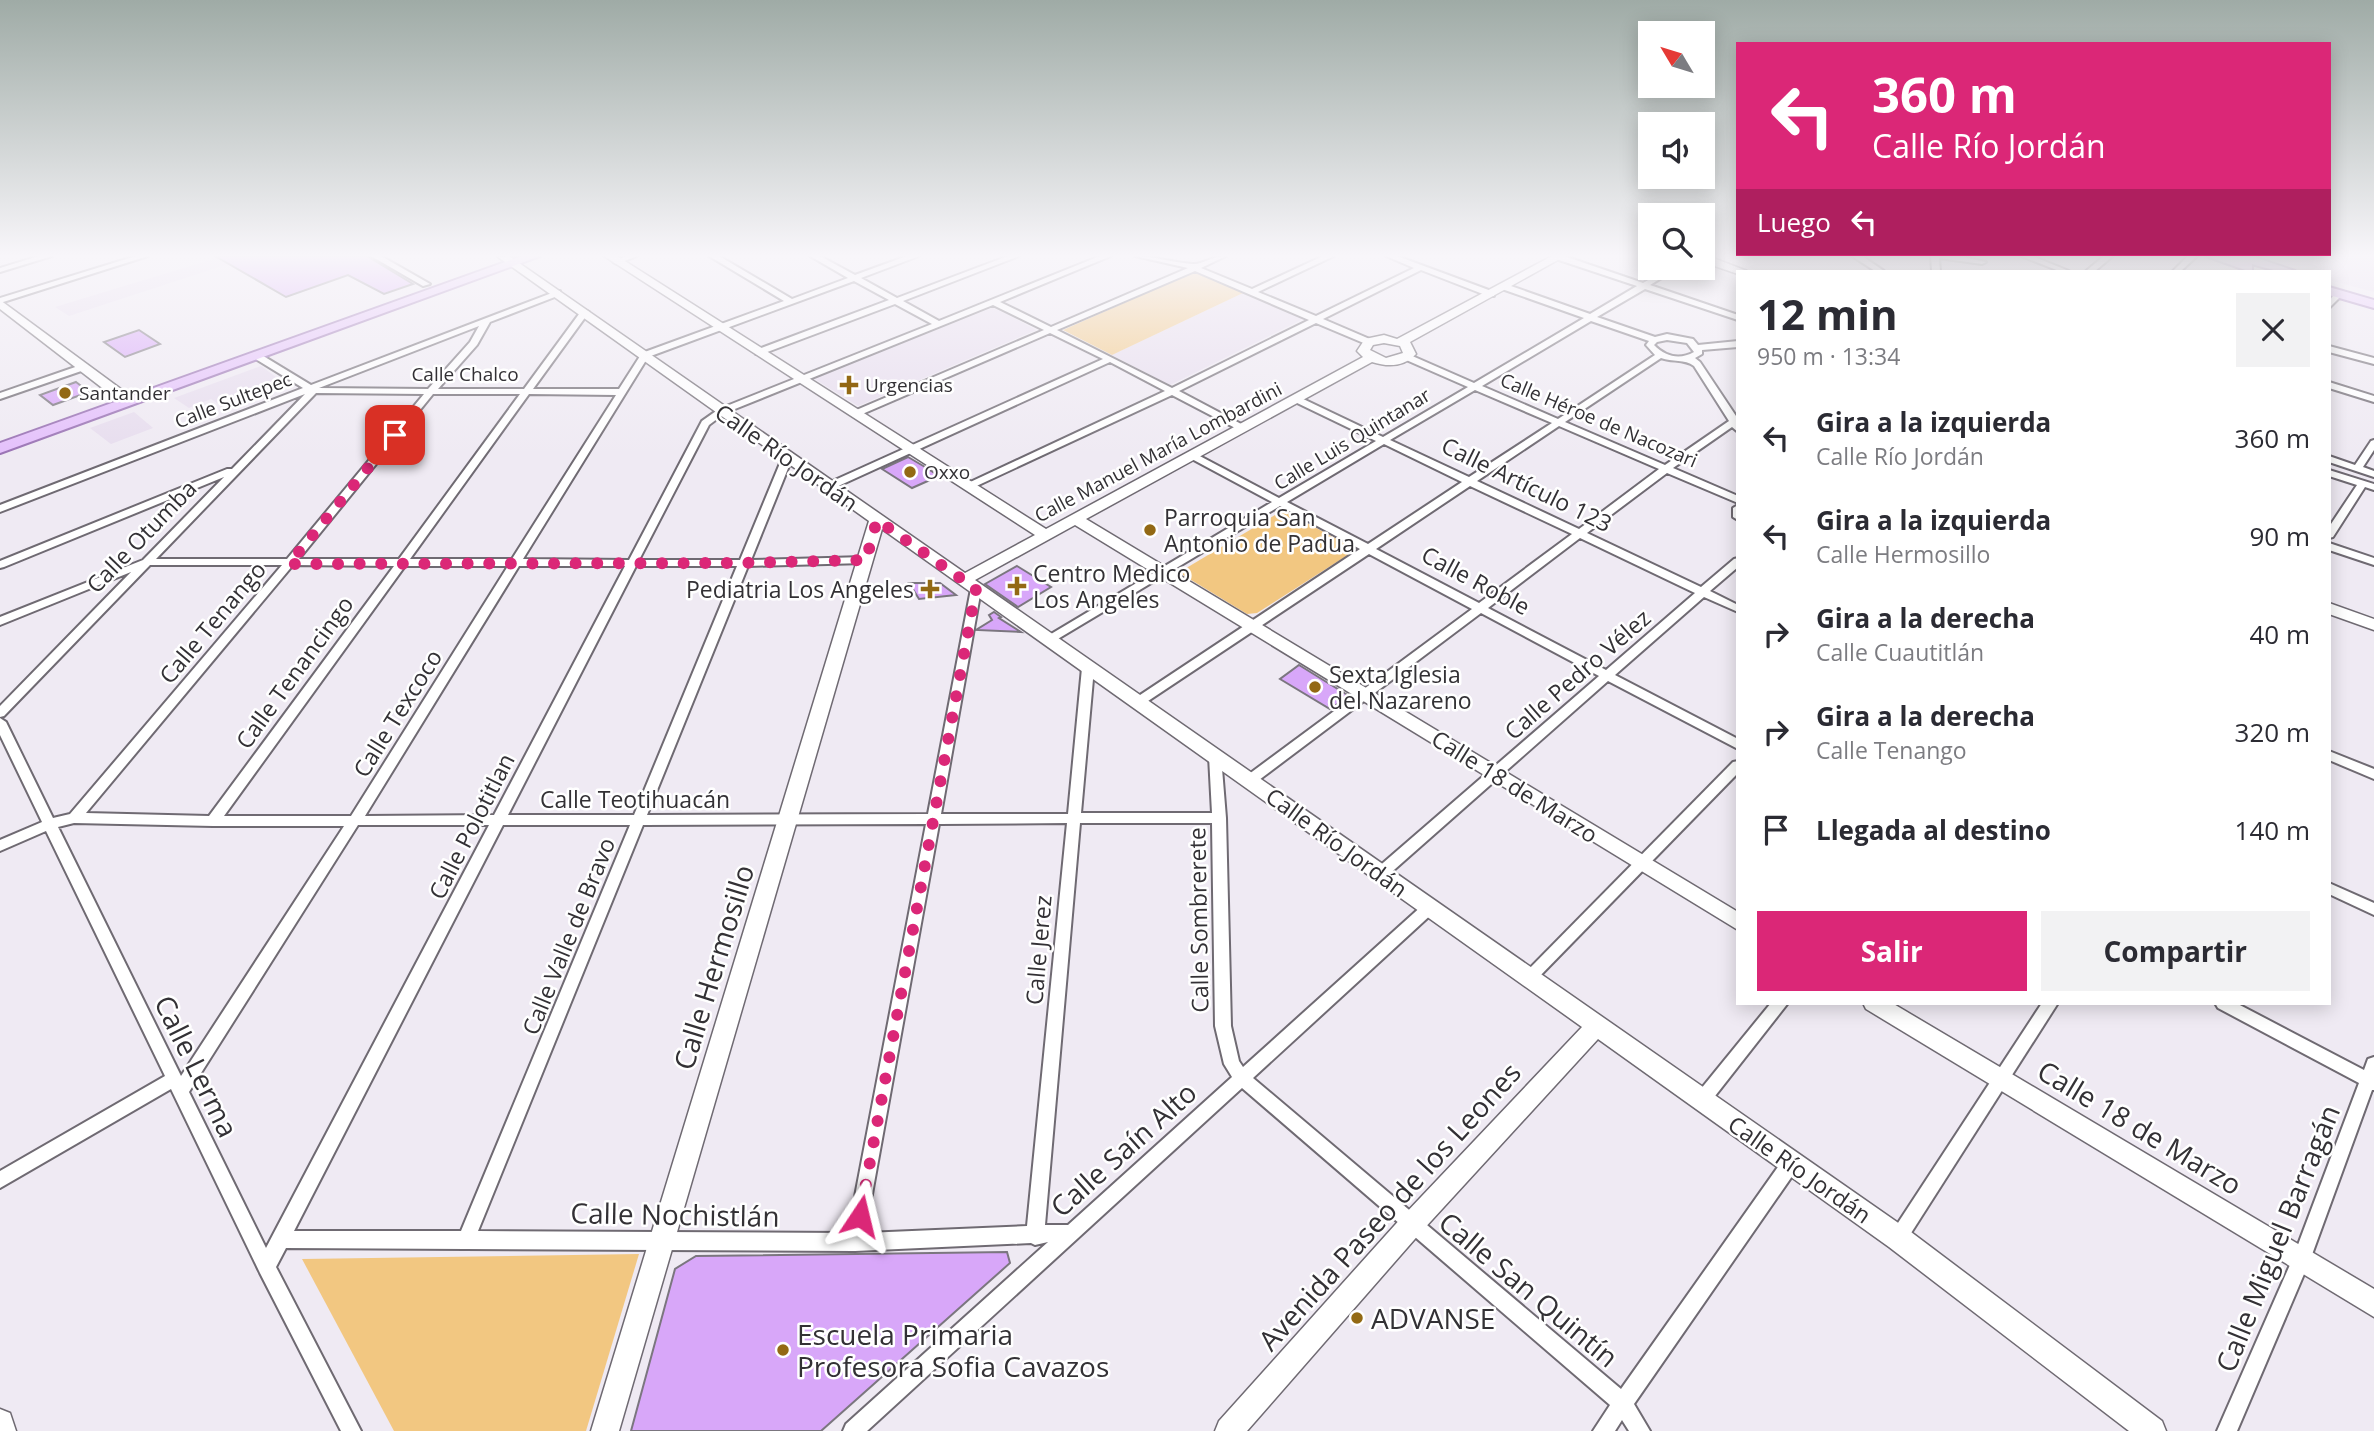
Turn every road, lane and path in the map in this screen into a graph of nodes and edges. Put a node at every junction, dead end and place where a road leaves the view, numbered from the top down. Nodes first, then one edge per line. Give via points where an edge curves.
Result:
1 (27, 323) edge
2 (322, 323) edge
3 (343, 323) edge
4 (482, 323) edge
5 (485, 323) edge
6 (577, 323) edge
7 (600, 323) edge
8 (713, 323) edge
9 (731, 323) edge
10 (837, 323) edge
11 (942, 323) edge
12 (1037, 323) edge
13 (1069, 323) edge
14 (1310, 323) edge
15 (1323, 323) edge
16 (1436, 323) edge
17 (1580, 323) edge
18 (1606, 323) edge
19 (939, 324) joint
20 (720, 327) junction
21 (1052, 330) junction
22 (1654, 340) junction
23 (1369, 342) junction
24 (1400, 342) junction
25 (1736, 344) edge
26 (1698, 348) junction
27 (2331, 350) edge
28 (759, 352) junction
29 (645, 355) junction
30 (1660, 355) junction
31 (257, 356) junction
32 (1407, 357) junction
33 (1370, 358) junction
34 (1689, 358) junction
35 (1110, 359) junction
36 (2374, 361) edge
37 (84, 367) junction
38 (801, 379) junction
39 (1474, 387) junction
40 (2331, 387) edge
41 (312, 390) junction
42 (527, 391) junction
43 (620, 391) junction
44 (430, 392) junction
45 (1171, 392) junction
46 (0, 396) edge
47 (123, 397) junction
48 (1296, 399) junction
49 (2374, 400) edge
50 (722, 411) junction
51 (857, 413) junction
52 (1560, 423) junction
53 (1736, 424) edge
54 (1242, 428) junction
55 (0, 435) edge
56 (1385, 441) junction
57 (2374, 443) edge
58 (0, 448) edge
59 (910, 449) junction
60 (789, 456) junction
61 (1193, 456) junction
62 (2331, 460) edge
63 (2358, 468) junction
64 (236, 469) junction
65 (1666, 470) junction
66 (2331, 474) edge
67 (2374, 474) edge
68 (1471, 482) junction
69 (2362, 484) junction
70 (830, 486) junction
71 (970, 486) junction
72 (2374, 488) edge
73 (1736, 499) edge
74 (1282, 501) junction
75 (0, 509) edge
76 (1076, 519) junction
77 (877, 520) junction
78 (2331, 532) edge
79 (1578, 534) junction
80 (1046, 535) junction
81 (2331, 547) edge
82 (1370, 550) junction
83 (866, 560) junction
84 (146, 562) junction
85 (632, 562) junction
86 (2374, 562) edge
87 (399, 563) junction
88 (516, 563) junction
89 (743, 563) junction
90 (1736, 563) edge
91 (289, 564) junction
92 (0, 565) edge
93 (1163, 574) junction
94 (970, 584) junction
95 (1702, 592) junction
96 (1482, 608) junction
97 (1736, 608) edge
98 (2331, 609) edge
99 (0, 621) edge
100 (2374, 625) edge
101 (1252, 628) junction
102 (1047, 640) junction
103 (1088, 668) junction
104 (1608, 676) junction
105 (1366, 693) junction
106 (1138, 702) junction
107 (0, 713) edge
108 (0, 722) edge
109 (1736, 744) edge
110 (1215, 756) junction
111 (2331, 756) edge
112 (1736, 767) edge
113 (1497, 773) junction
114 (2374, 774) edge
115 (1250, 780) junction
116 (74, 818) junction
117 (1219, 818) junction
118 (498, 819) junction
119 (1073, 819) junction
120 (355, 820) junction
121 (638, 820) junction
122 (786, 820) junction
123 (932, 820) junction
124 (213, 821) junction
125 (52, 823) junction
126 (0, 846) edge
127 (1639, 864) junction
128 (1381, 873) junction
129 (2331, 889) edge
130 (1429, 908) junction
131 (2374, 909) edge
132 (1736, 921) edge
133 (1530, 977) junction
134 (1778, 1005) edge
135 (1877, 1005) edge
136 (2049, 1005) edge
137 (2227, 1005) edge
138 (1597, 1025) junction
139 (2372, 1075) edge
140 (1242, 1078) junction
141 (2002, 1078) junction
142 (177, 1086) junction
143 (1702, 1100) junction
144 (1791, 1163) junction
145 (0, 1180) edge
146 (1412, 1224) junction
147 (1068, 1233) junction
148 (1035, 1236) junction
149 (467, 1238) junction
150 (1898, 1238) junction
151 (282, 1239) junction
152 (661, 1240) junction
153 (855, 1242) junction
154 (2301, 1260) junction
155 (266, 1267) junction
156 (2374, 1304) edge
157 (1622, 1403) junction
158 (0, 1423) edge
159 (2, 1431) edge
160 (351, 1431) edge
161 (606, 1431) edge
162 (853, 1431) edge
163 (1229, 1431) edge
164 (1603, 1431) edge
165 (1640, 1431) edge
166 (2152, 1431) edge
167 (2227, 1431) edge

1 - 37 street
2 - 47 main road
3 - 31 main road
4 - 41 street, Calle Sultepec
5 - 44 street, Calle Tenango via 474,343
6 - 42 street, Calle Tenancingo
7 - 29 street, Calle Río Jordán
8 - 20 street
9 - 20 street
10 - 28 street
11 - 19 street
12 - 21 street
13 - 21 street
14 - 45 street
15 - 23 street
16 - 24 street
17 - 39 street, Calle Luis Quintanar
18 - 22 street
19 - 38 street
20 - 28 street
20 - 29 street
21 - 35 street
21 - 51 street
22 - 26 street via 1675,337
22 - 30 street via 1650,345
23 - 24 street
23 - 33 street via 1363,351
24 - 32 street via 1409,347
25 - 26 street
26 - 34 street via 1697,355
27 - 36 street
28 - 38 street
29 - 43 street, Calle Texcoco
29 - 50 street, Calle Río Jordán
30 - 34 street
30 - 52 street
31 - 41 street
31 - 47 main road
32 - 33 street via 1393,362
32 - 39 street, Calle Héroe de Nacozari
33 - 48 street, Calle Manuel María Lombardini
34 - 53 street
35 - 45 street
35 - 59 street
37 - 46 street
37 - 47 street
38 - 50 street
38 - 51 street
39 - 52 street, Calle Héroe de Nacozari
39 - 56 street, Calle Luis Quintanar
40 - 49 street
41 - 44 street, Calle Chalco
41 - 64 street, Calle Otumba
41 - 75 street, Calle Sultepec
42 - 43 street, Calle Chalco
42 - 44 street, Calle Chalco
42 - 87 street, Calle Tenancingo
43 - 88 street, Calle Texcoco
44 - 91 street, Calle Tenango
45 - 54 street
45 - 71 street
47 - 55 main road
47 - 58 main road
48 - 54 street, Calle Manuel María Lombardini
48 - 56 street, Calle Artículo 123
50 - 60 street, Calle Río Jordán
50 - 85 street, Calle Polotitlan via 705,423
51 - 59 street
52 - 65 street, Calle Héroe de Nacozari
52 - 68 street
53 - 65 street
54 - 61 street, Calle Manuel María Lombardini
56 - 68 street, Calle Artículo 123
56 - 74 street, Calle Luis Quintanar
57 - 63 street
59 - 70 street
59 - 71 street
60 - 70 street, Calle Río Jordán
60 - 89 street, Calle Valle de Bravo
61 - 74 street, Calle Roble
61 - 76 street, Calle Manuel María Lombardini
62 - 63 street
63 - 67 street
64 - 84 street, Calle Otumba
64 - 92 street
65 - 73 street, Calle Héroe de Nacozari
65 - 79 street
66 - 69 street
68 - 79 street, Calle Artículo 123
68 - 82 street
69 - 72 street
69 - 78 street
70 - 77 street, Calle Río Jordán
71 - 80 street
74 - 82 street, Calle Roble
74 - 93 street, Calle Luis Quintanar
76 - 80 street, Calle Manuel María Lombardini
76 - 93 street, Calle 18 de Marzo
77 - 83 street, Calle Hermosillo
77 - 94 street, Calle Río Jordán
79 - 95 street, Calle Artículo 123
79 - 96 street
80 - 94 street, Calle Manuel María Lombardini
81 - 86 street
82 - 96 street, Calle Roble
82 - 101 street
83 - 89 street
83 - 122 street, Calle Hermosillo
84 - 91 street
84 - 99 street
84 - 107 street, Calle Otumba
85 - 88 street
85 - 89 street
85 - 118 street, Calle Polotitlan
87 - 88 street
87 - 91 street
87 - 124 street, Calle Tenancingo
88 - 120 street, Calle Texcoco
89 - 121 street, Calle Valle de Bravo
90 - 95 street, Calle Pedro Vélez
91 - 116 street, Calle Tenango
93 - 101 street, Calle 18 de Marzo
93 - 102 street, Calle Luis Quintanar
94 - 102 street, Calle Río Jordán
94 - 123 street
95 - 97 street, Calle Artículo 123
95 - 104 street, Calle Pedro Vélez
96 - 104 street, Calle Roble
96 - 105 street
98 - 100 street
101 - 105 street, Calle 18 de Marzo
101 - 106 street
102 - 103 street, Calle Río Jordán
103 - 106 street, Calle Río Jordán
103 - 119 street, Calle Jerez
104 - 109 street, Calle Roble
104 - 113 street, Calle Pedro Vélez
105 - 113 street, Calle 18 de Marzo
105 - 115 street
106 - 110 street, Calle Río Jordán
108 - 125 street, Calle Lerma
110 - 115 street, Calle Río Jordán
110 - 117 street, Calle Sombrerete
111 - 114 street
112 - 127 street
113 - 127 street, Calle 18 de Marzo
113 - 128 street, Calle Pedro Vélez
115 - 128 street, Calle Río Jordán
116 - 124 street, Calle Teotihuacán
116 - 125 street, Calle Teotihuacán
117 - 119 street, Calle Teotihuacán
117 - 140 street, Calle Sombrerete via 1223,1026 1232,1064
118 - 120 street, Calle Teotihuacán
118 - 121 street, Calle Teotihuacán
118 - 151 street, Calle Polotitlan
119 - 123 street, Calle Teotihuacán
119 - 148 street, Calle Jerez
120 - 124 street, Calle Teotihuacán
120 - 142 street, Calle Texcoco
121 - 122 street, Calle Teotihuacán
121 - 149 street, Calle Valle de Bravo
122 - 123 street, Calle Teotihuacán
122 - 152 street, Calle Hermosillo
123 - 153 street
125 - 126 street, Calle Teotihuacán
125 - 142 street, Calle Lerma
127 - 132 street, Calle 18 de Marzo
127 - 133 street
128 - 130 street, Calle Río Jordán
129 - 131 street
130 - 133 street, Calle Río Jordán
130 - 140 street, Calle Saín Alto
133 - 138 street, Calle Río Jordán
134 - 143 street
135 - 141 street, Calle 18 de Marzo
136 - 141 street
137 - 139 street
138 - 143 street, Calle Río Jordán
138 - 146 street, Avenida Paseo de los Leones
139 - 154 street, Calle Miguel Barragán
140 - 146 street, Calle San Quintín
140 - 147 street, Calle Saín Alto
141 - 150 street
141 - 154 street, Calle 18 de Marzo
142 - 145 street
142 - 155 street, Calle Lerma
143 - 144 street, Calle Río Jordán
144 - 150 street, Calle Río Jordán
144 - 157 street
146 - 157 street, Calle San Quintín
146 - 163 street, Avenida Paseo de los Leones
147 - 148 street, Calle Nochistlán
147 - 162 street, Calle Saín Alto
148 - 153 street, Calle Nochistlán
149 - 151 street, Calle Nochistlán
149 - 152 street, Calle Nochistlán
150 - 166 street, Calle Río Jordán
151 - 155 street, Calle Polotitlan
152 - 153 street, Calle Nochistlán
152 - 161 street, Calle Hermosillo
154 - 156 street, Calle 18 de Marzo
154 - 167 street, Calle Miguel Barragán
155 - 160 street, Calle Lerma
157 - 164 street
157 - 165 street, Calle San Quintín
158 - 159 street

